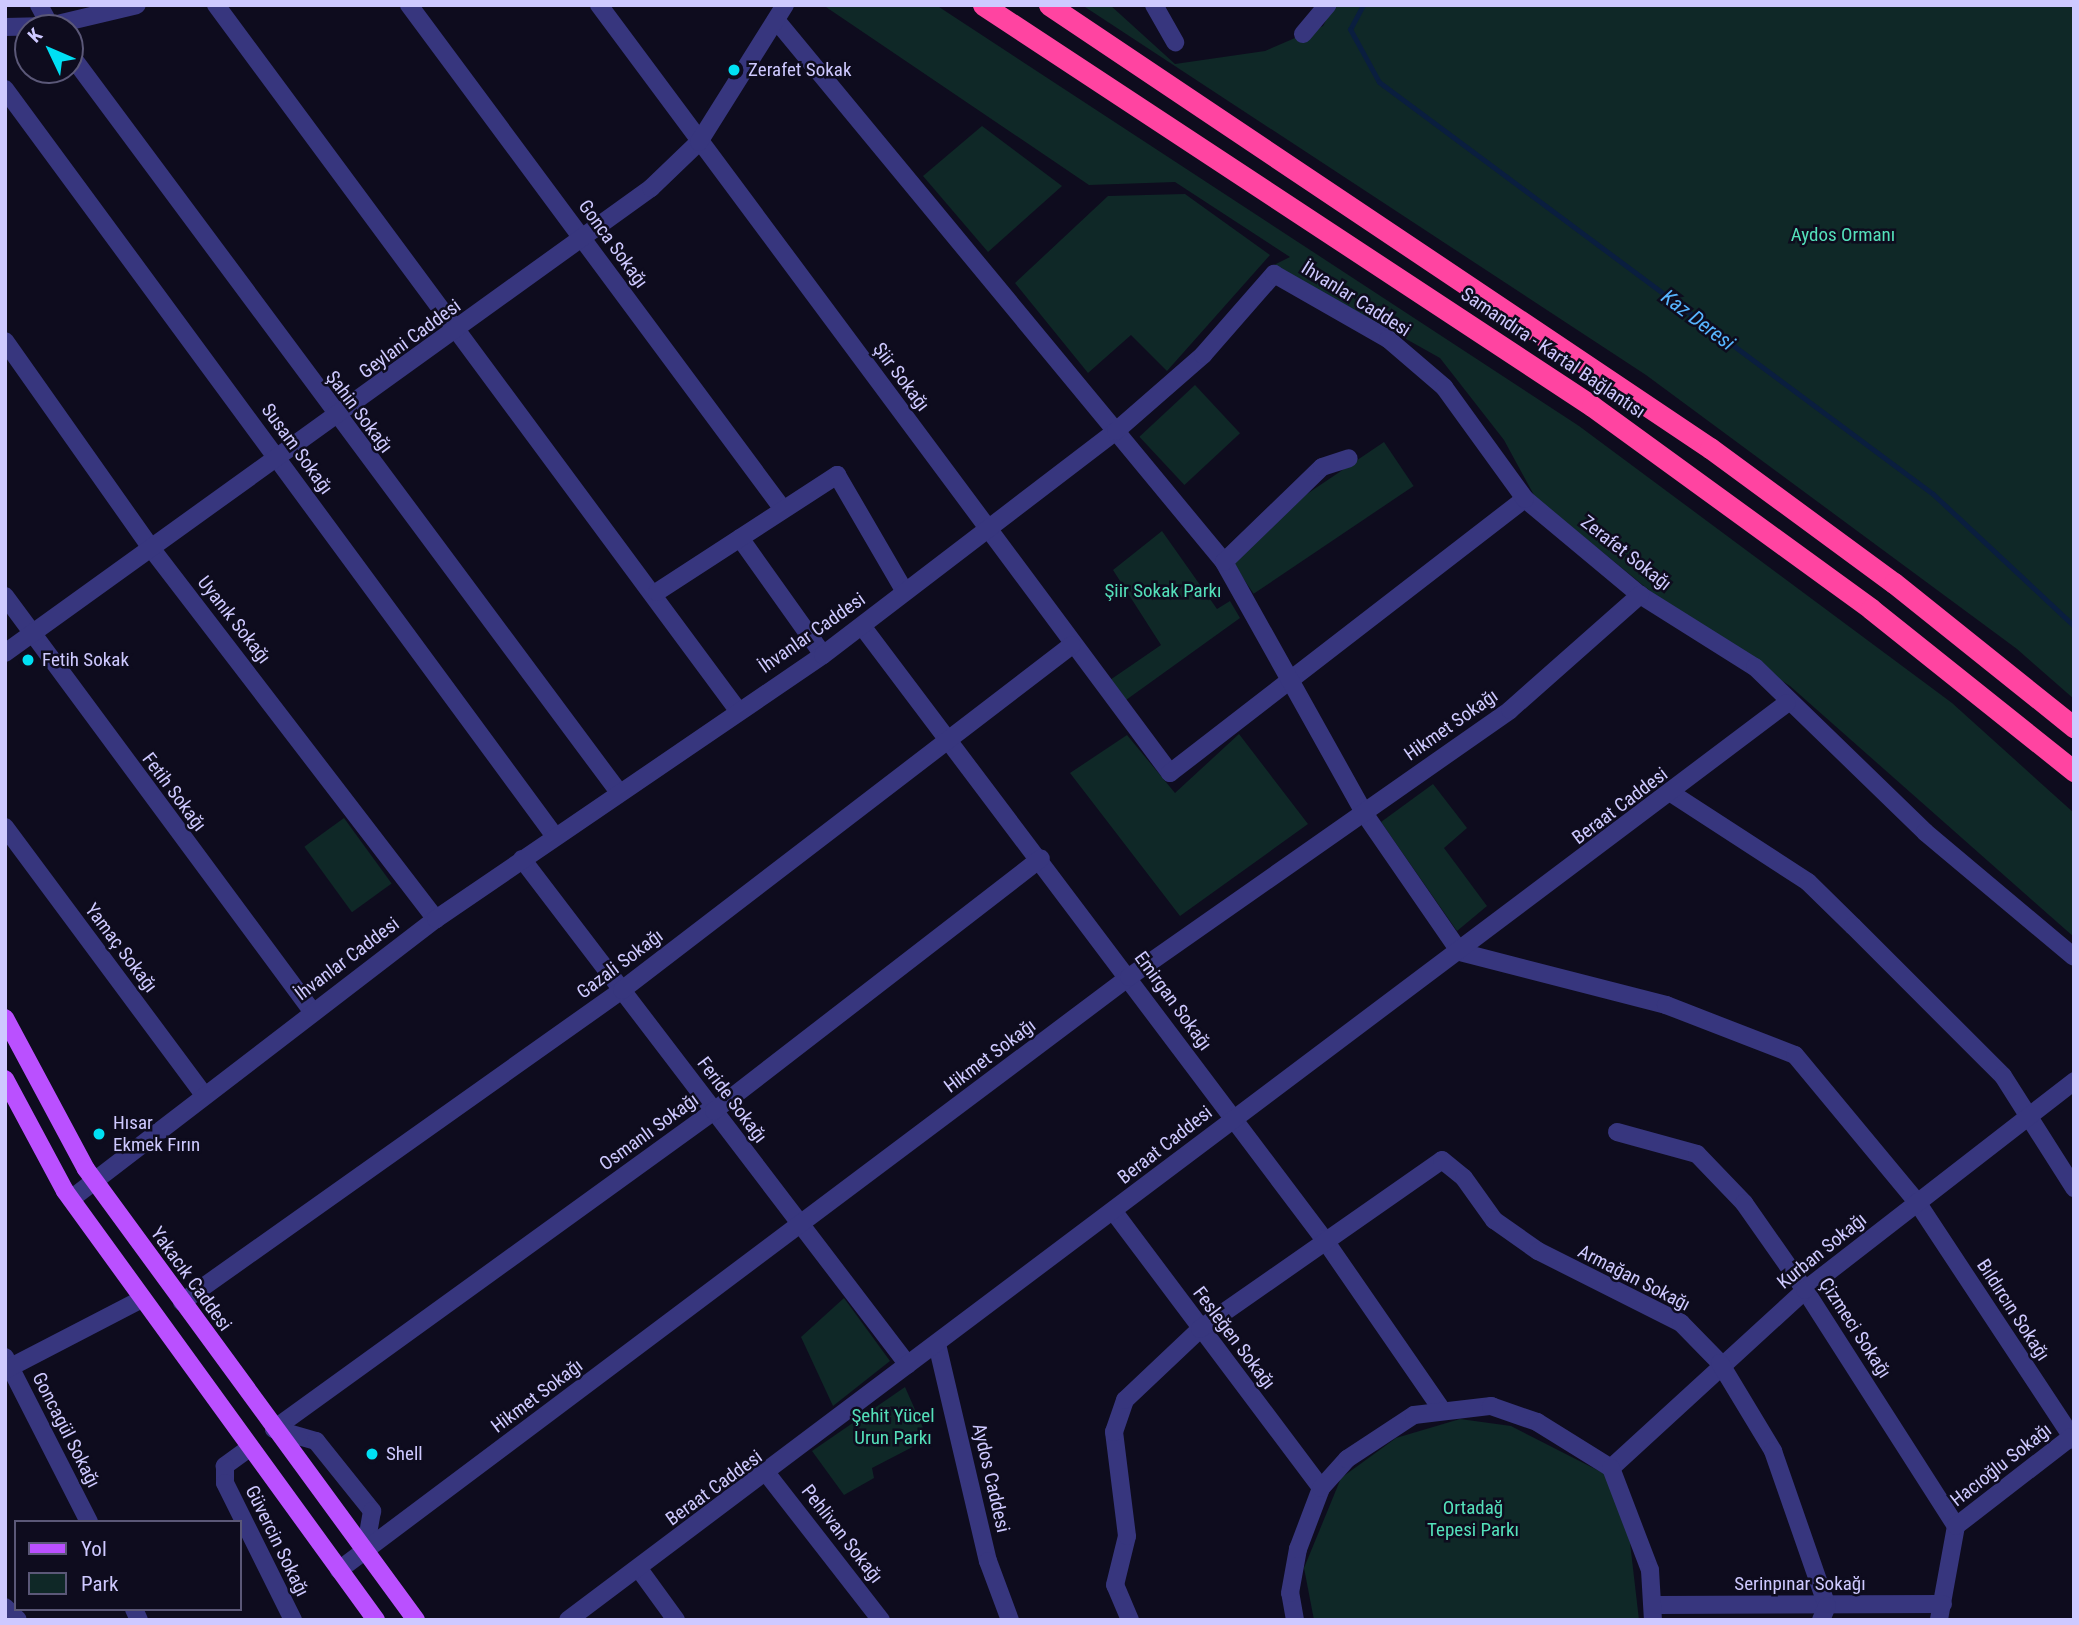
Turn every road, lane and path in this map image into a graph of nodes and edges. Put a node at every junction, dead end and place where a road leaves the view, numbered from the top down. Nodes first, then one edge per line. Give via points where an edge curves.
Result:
1 (137, 5) edge
2 (216, 5) edge
3 (410, 5) edge
4 (599, 5) edge
5 (983, 5) edge
6 (1049, 5) edge
7 (1154, 5) edge
8 (1326, 5) edge
9 (780, 12) edge
10 (84, 18) edge
11 (1303, 34) dead end
12 (1175, 43) dead end
13 (84, 73) edge
14 (5, 89) edge
15 (699, 142) junction
16 (584, 239) junction
17 (458, 330) junction
18 (5, 341) edge
19 (337, 418) junction
20 (1116, 431) junction
21 (1349, 458) dead end
22 (278, 460) junction
23 (1525, 499) junction
24 (782, 508) junction
25 (988, 529) junction
26 (740, 538) junction
27 (151, 548) junction
28 (1224, 562) junction
29 (657, 592) junction
30 (905, 592) junction
31 (1640, 595) junction
32 (5, 596) edge
33 (862, 626) junction
34 (32, 634) junction
35 (1072, 645) junction
36 (5, 653) edge
37 (823, 655) junction
38 (1292, 679) junction
39 (1787, 703) junction
40 (737, 709) junction
41 (2074, 727) edge
42 (947, 735) junction
43 (2074, 771) edge
44 (618, 791) junction
45 (1671, 793) junction
46 (1364, 813) junction
47 (5, 827) edge
48 (554, 835) junction
49 (1041, 858) junction
50 (522, 859) junction
51 (436, 919) junction
52 (1460, 952) junction
53 (2074, 957) edge
54 (1129, 977) junction
55 (622, 990) junction
56 (312, 1011) junction
57 (5, 1018) edge
58 (5, 1079) edge
59 (2074, 1082) edge
60 (204, 1095) junction
61 (10, 1097) edge
62 (714, 1111) junction
63 (2032, 1113) junction
64 (1233, 1119) junction
65 (1616, 1132) dead end
66 (94, 1180) junction
67 (2074, 1188) edge
68 (71, 1199) junction
69 (1917, 1202) junction
70 (1114, 1212) junction
71 (802, 1226) junction
72 (1324, 1239) junction
73 (1805, 1290) junction
74 (142, 1299) junction
75 (182, 1302) junction
76 (1200, 1329) junction
77 (937, 1344) junction
78 (1720, 1363) junction
79 (7, 1365) edge
80 (908, 1366) junction
81 (1440, 1407) junction
82 (274, 1429) junction
83 (2073, 1438) edge
84 (248, 1449) junction
85 (1611, 1468) junction
86 (768, 1475) junction
87 (1321, 1488) junction
88 (88, 1520) edge
89 (1956, 1526) junction
90 (365, 1551) junction
91 (639, 1569) junction
92 (339, 1570) junction
93 (5, 1608) edge
94 (1655, 1612) edge
95 (1941, 1612) edge
96 (1824, 1613) edge
97 (18, 1620) edge
98 (293, 1620) edge
99 (376, 1620) edge
100 (416, 1620) edge
101 (568, 1620) edge
102 (676, 1620) edge
103 (881, 1620) edge
104 (1010, 1620) edge
105 (1130, 1620) edge
106 (1295, 1620) edge

1 - 10 street
2 - 17 street
3 - 16 street, Gonca Sokağı
4 - 15 street, Şiir Sokağı
5 - 43 highway, Samandıra - Kartal Bağlantısı via 1602,414 1871,609
6 - 41 highway, Samandıra - Kartal Bağlantısı via 1710,448 1894,583
7 - 12 street
8 - 11 street
9 - 15 street, Geylani Caddesi
9 - 20 street
13 - 19 street, Şahin Sokağı
14 - 22 street, Susam Sokağı
15 - 16 street, Geylani Caddesi
15 - 25 street, Şiir Sokağı
16 - 17 street, Geylani Caddesi
16 - 24 street, Gonca Sokağı
17 - 19 street, Geylani Caddesi
17 - 29 street
18 - 27 street, Uyanık Sokağı
19 - 22 street, Geylani Caddesi
19 - 44 street, Şahin Sokağı
20 - 23 street, İhvanlar Caddesi via 1203,355 1274,274 1388,339 1444,387
20 - 25 street, İhvanlar Caddesi
20 - 28 street
21 - 28 street via 1322,467
22 - 27 street, Geylani Caddesi
22 - 48 street, Susam Sokağı
23 - 31 street, Zerafet Sokağı
23 - 38 street
24 - 26 street
24 - 30 street via 837,475
25 - 30 street, İhvanlar Caddesi
25 - 35 street, Şiir Sokağı
26 - 29 street
26 - 37 street
27 - 34 street, Geylani Caddesi
27 - 51 street, Uyanık Sokağı
28 - 38 street
29 - 40 street
30 - 33 street, İhvanlar Caddesi
31 - 39 street, Zerafet Sokağı via 1755,667
31 - 46 street, Hikmet Sokağı via 1510,710
32 - 34 street, Fetih Sokağı
33 - 37 street, İhvanlar Caddesi
33 - 42 street, Emirgan Sokağı
34 - 36 street, Geylani Caddesi
34 - 56 street, Fetih Sokağı
35 - 38 street, Şiir Sokağı via 1170,773
35 - 42 street, Gazali Sokağı
37 - 40 street, İhvanlar Caddesi
38 - 46 street
39 - 45 street, Beraat Caddesi
39 - 53 street, Zerafet Sokağı via 1925,832
40 - 44 street, İhvanlar Caddesi
42 - 49 street, Emirgan Sokağı
42 - 55 street, Gazali Sokağı
44 - 48 street, İhvanlar Caddesi
45 - 52 street, Beraat Caddesi
45 - 63 street via 1808,882 2003,1076
46 - 52 street
46 - 54 street, Hikmet Sokağı
47 - 60 street, Yamaç Sokağı
48 - 50 street, İhvanlar Caddesi
49 - 54 street, Emirgan Sokağı
49 - 62 street, Osmanlı Sokağı
50 - 51 street, İhvanlar Caddesi
50 - 55 street, Feride Sokağı
51 - 56 street, İhvanlar Caddesi
52 - 64 street, Beraat Caddesi
52 - 69 street, Bıldırcın Sokağı via 1666,1005 1796,1055
54 - 64 street, Emirgan Sokağı
54 - 71 street, Hikmet Sokağı
55 - 62 street, Feride Sokağı
55 - 75 street, Gazali Sokağı
56 - 60 street, İhvanlar Caddesi
57 - 66 main road, Yakacık Caddesi
58 - 61 main road
59 - 63 street, Kurban Sokağı
60 - 66 street, İhvanlar Caddesi
61 - 68 main road
62 - 71 street, Feride Sokağı
62 - 82 street, Osmanlı Sokağı
63 - 67 street
63 - 69 street, Kurban Sokağı
64 - 70 street, Beraat Caddesi
64 - 72 street, Emirgan Sokağı
65 - 73 street, Çizmeci Sokağı via 1697,1154 1744,1203
66 - 68 street, İhvanlar Caddesi
66 - 75 main road, Yakacık Caddesi
68 - 74 main road
69 - 73 street, Kurban Sokağı
69 - 83 street, Bıldırcın Sokağı
70 - 76 street, Fesleğen Sokağı
70 - 77 street, Beraat Caddesi
71 - 80 street, Feride Sokağı
71 - 90 street, Hikmet Sokağı
72 - 76 street
72 - 78 street, Armağan Sokağı via 1442,1160 1464,1178 1494,1220 1550,1258 1681,1323
72 - 81 street, Emirgan Sokağı
73 - 78 street, Kurban Sokağı
73 - 89 street, Çizmeci Sokağı
74 - 79 street
74 - 84 main road
75 - 82 main road, Yakacık Caddesi
76 - 87 street, Fesleğen Sokağı
76 - 105 street via 1125,1400 1114,1432 1127,1536 1116,1597
77 - 80 street, Beraat Caddesi
77 - 104 street, Aydos Caddesi via 988,1561
78 - 85 street, Kurban Sokağı
78 - 96 street, Armağan Sokağı via 1773,1451
79 - 88 street, Goncagül Sokağı
80 - 86 street, Beraat Caddesi
81 - 85 street via 1491,1406 1537,1422
81 - 87 street via 1385,1430
82 - 90 main road, Yakacık Caddesi
82 - 90 street via 316,1441 372,1511
83 - 89 street, Hacıoğlu Sokağı
84 - 92 main road
84 - 98 street, Güvercin Sokağı via 225,1465 225,1483
85 - 94 street via 1634,1516
86 - 91 street, Beraat Caddesi
86 - 103 street, Pehlivan Sokağı
87 - 106 street via 1290,1593
89 - 95 street
90 - 92 street
90 - 100 main road, Yakacık Caddesi
91 - 101 street, Beraat Caddesi
91 - 102 street
92 - 99 main road
93 - 97 street
94 - 96 street, Serinpınar Sokağı
95 - 96 street, Serinpınar Sokağı

